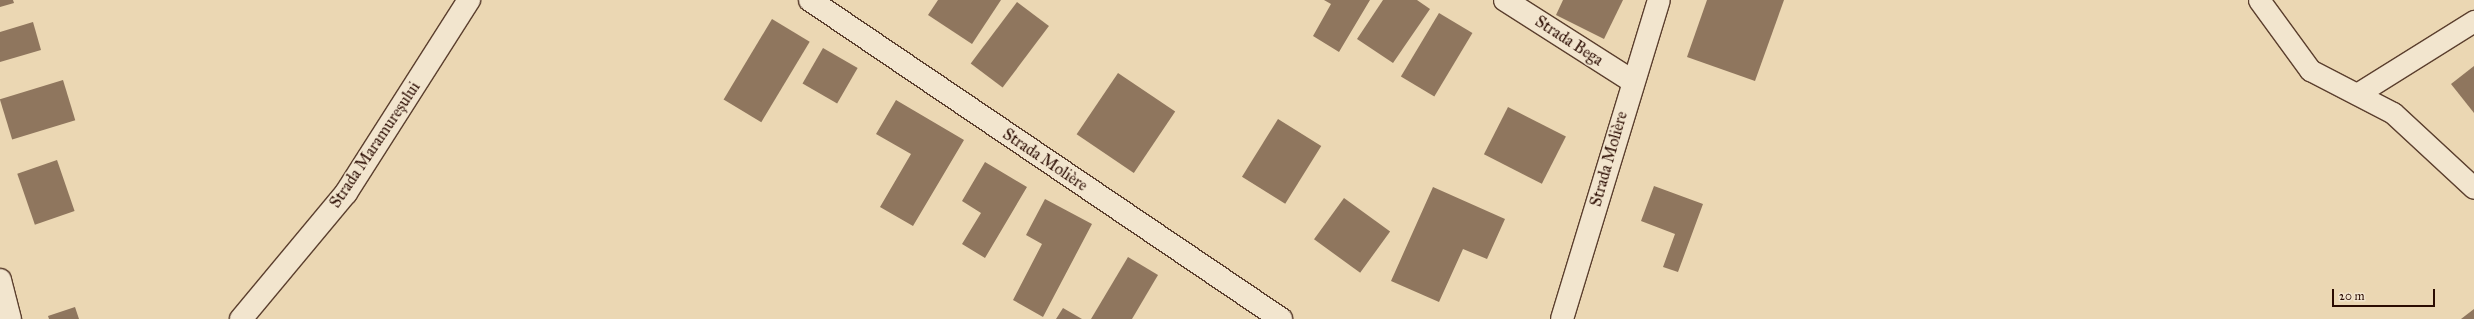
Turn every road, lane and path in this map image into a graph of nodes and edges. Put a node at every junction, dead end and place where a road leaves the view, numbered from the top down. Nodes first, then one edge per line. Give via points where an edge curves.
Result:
1 (469, 0) edge
2 (810, 0) edge
3 (1505, 0) edge
4 (1659, 0) edge
5 (2259, 0) edge
6 (2474, 21) edge
7 (1632, 81) junction
8 (2356, 94) junction
9 (2474, 188) edge
10 (0, 280) edge
11 (10, 319) edge
12 (241, 319) edge
13 (1281, 319) edge
14 (1562, 319) edge

1 - 12 street, Strada Maramureșului via 346,193
2 - 13 street, Strada Molière
3 - 7 street, Strada Bega
4 - 7 street, Strada Molière
5 - 8 lane via 2310,70
6 - 8 lane
7 - 14 street, Strada Molière
8 - 9 lane via 2393,113
10 - 11 street

